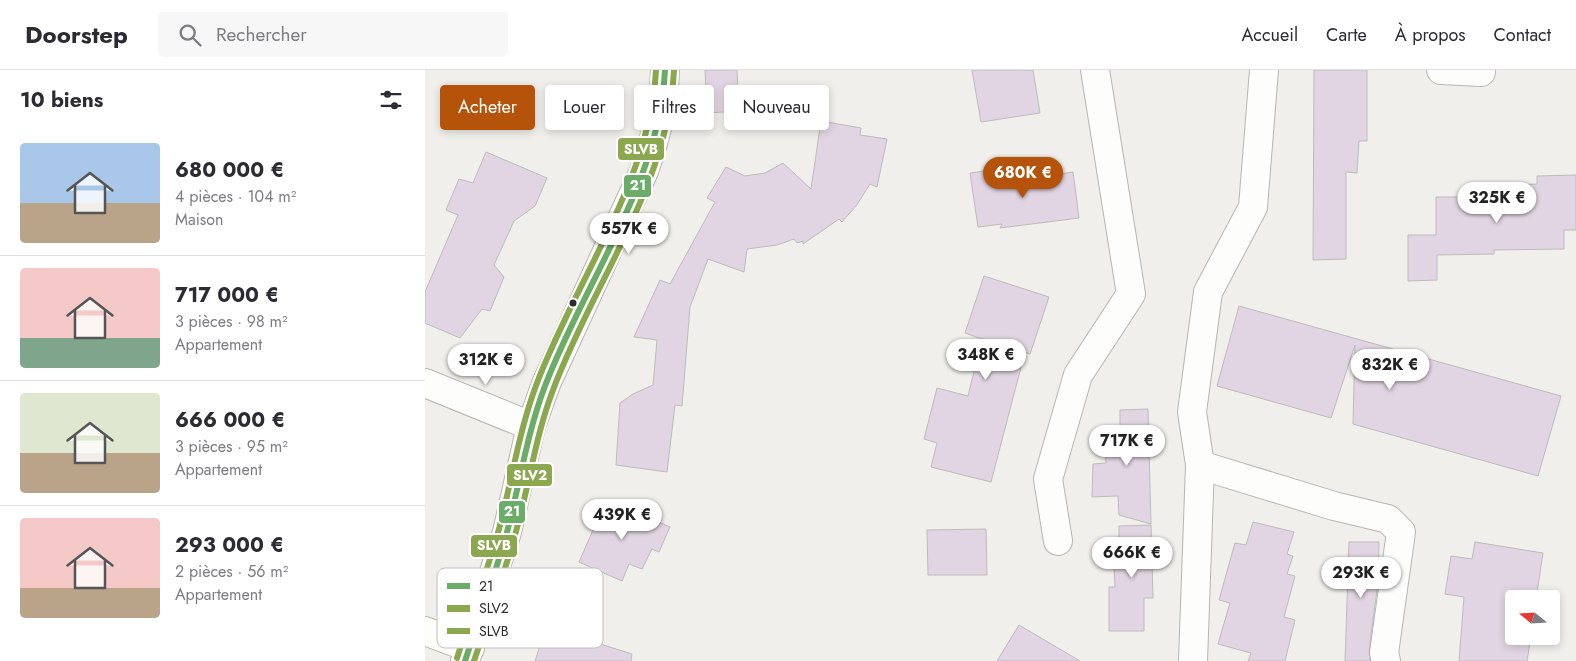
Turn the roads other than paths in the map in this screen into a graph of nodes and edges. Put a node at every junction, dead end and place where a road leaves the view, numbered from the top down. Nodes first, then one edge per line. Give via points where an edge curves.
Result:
1 (665, 70) edge
2 (1095, 70) edge
3 (1263, 70) edge
4 (1441, 70) edge
5 (1481, 72) dead end
6 (425, 382) edge
7 (531, 426) junction
8 (1201, 465) junction
9 (1058, 541) dead end
10 (496, 568) edge
11 (425, 631) edge
12 (437, 638) edge
13 (455, 648) edge
14 (468, 655) edge
15 (1193, 661) edge
16 (1386, 661) edge

1 - 7 street via 657,135 644,171 556,357
2 - 9 street via 1131,294 1078,375 1048,479
3 - 8 street via 1253,207 1208,292 1193,412
4 - 5 street
6 - 7 street
7 - 10 street
8 - 15 street
8 - 16 street via 1335,506 1388,518 1401,532 1384,654
11 - 12 street
13 - 14 street

